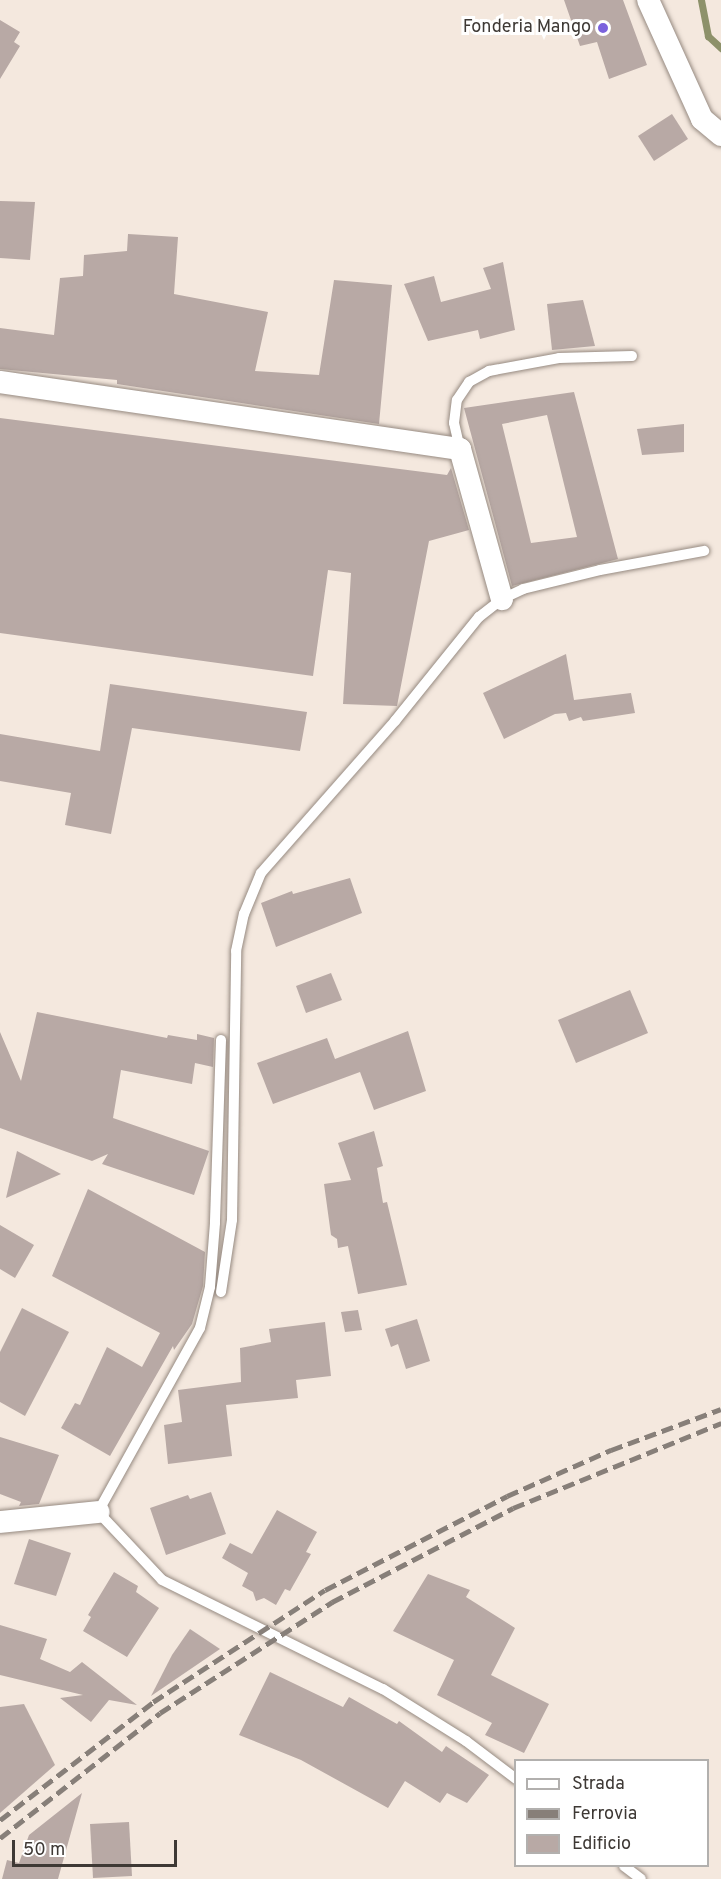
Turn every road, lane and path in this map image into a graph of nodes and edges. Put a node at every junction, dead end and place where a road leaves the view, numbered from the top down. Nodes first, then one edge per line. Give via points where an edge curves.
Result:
1 (648, 0) edge
2 (721, 135) edge
3 (632, 356) dead end
4 (0, 382) edge
5 (460, 449) junction
6 (704, 550) dead end
7 (502, 599) junction
8 (221, 1040) dead end
9 (221, 1292) dead end
10 (98, 1512) junction
11 (0, 1522) edge
12 (514, 1777) edge
13 (625, 1867) edge
14 (640, 1879) edge

1 - 2 street via 702,119
3 - 5 lane via 559,358 489,371 469,382 457,400 454,423
4 - 5 street
5 - 7 street
6 - 7 lane via 600,570 523,589
7 - 9 lane via 479,617 395,721 261,873 244,914 236,951 232,1220
8 - 10 lane via 215,1223 210,1287 200,1328
10 - 11 street
10 - 12 lane via 162,1580 383,1689 466,1741
13 - 14 lane

